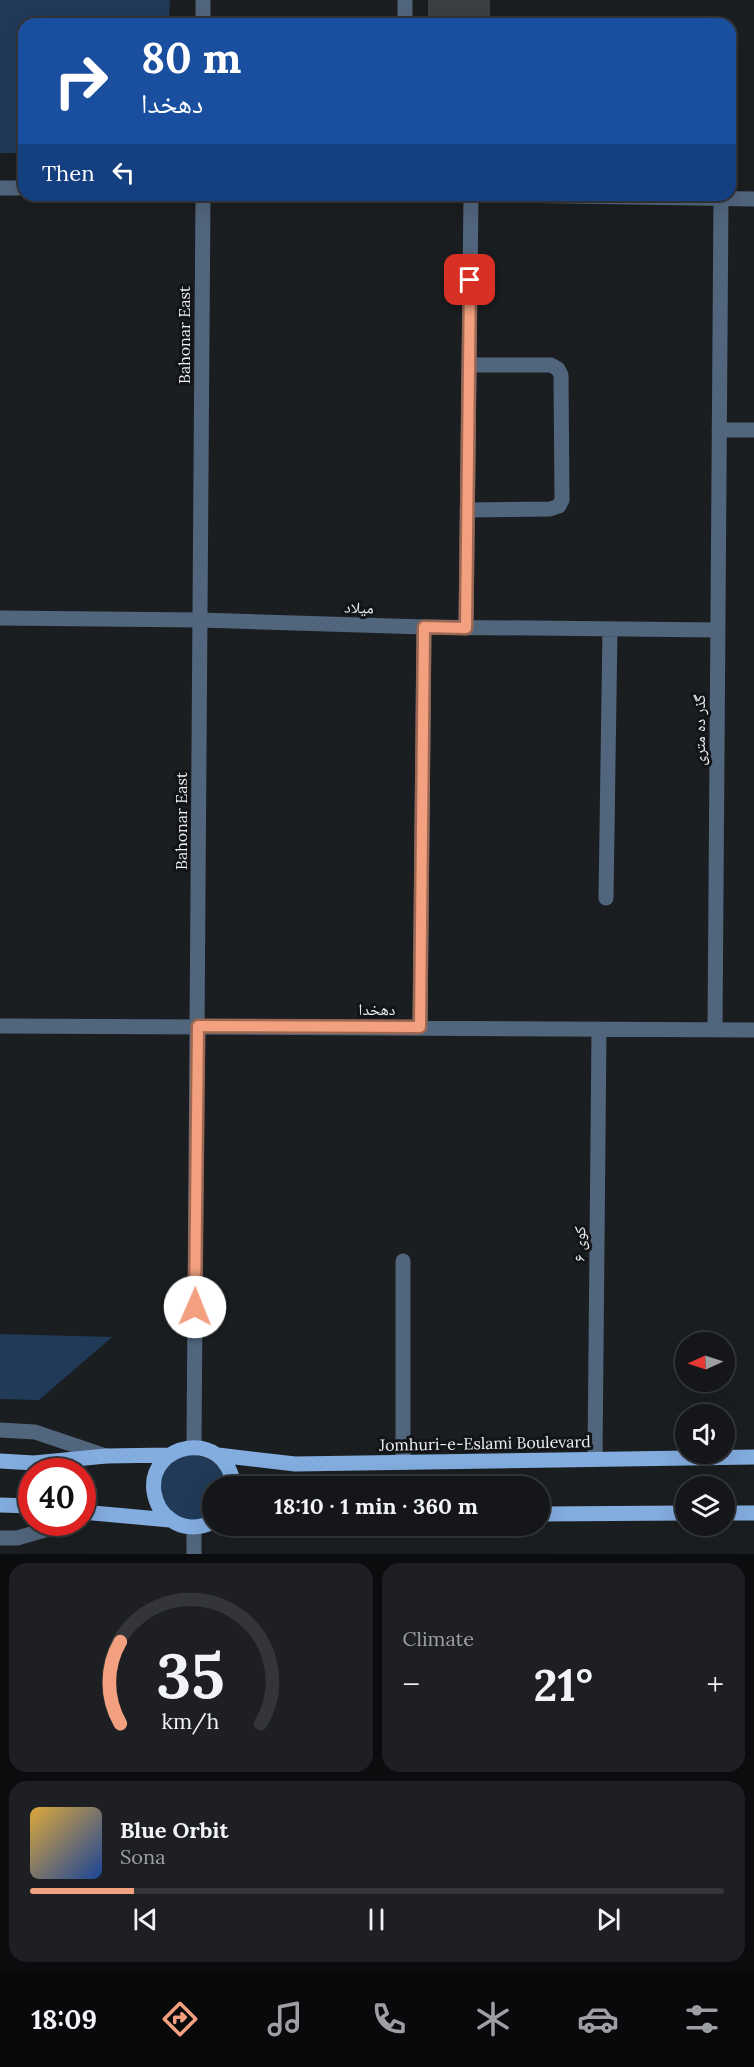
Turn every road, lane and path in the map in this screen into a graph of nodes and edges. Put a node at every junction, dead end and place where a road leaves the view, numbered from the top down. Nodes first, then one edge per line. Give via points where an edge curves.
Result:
1 (203, 0) edge
2 (405, 0) edge
3 (203, 18) edge
4 (405, 18) edge
5 (0, 188) edge
6 (18, 188) edge
7 (736, 198) edge
8 (754, 199) edge
9 (203, 201) edge
10 (471, 201) edge
11 (721, 201) edge
12 (468, 365) junction
13 (719, 430) junction
14 (754, 430) edge
15 (467, 510) junction
16 (0, 618) edge
17 (200, 620) junction
18 (424, 627) junction
19 (466, 628) junction
20 (610, 629) junction
21 (718, 630) junction
22 (606, 898) dead end
23 (198, 1026) junction
24 (420, 1027) junction
25 (599, 1029) junction
26 (2, 1030) edge
27 (715, 1030) junction
28 (754, 1030) edge
29 (403, 1261) dead end
30 (0, 1430) edge
31 (194, 1447) junction
32 (170, 1455) junction
33 (218, 1455) junction
34 (106, 1456) junction
35 (754, 1457) edge
36 (595, 1460) junction
37 (0, 1461) edge
38 (403, 1462) junction
39 (232, 1476) edge
40 (0, 1505) edge
41 (18, 1506) edge
42 (96, 1513) edge
43 (735, 1513) edge
44 (754, 1513) edge
45 (103, 1514) junction
46 (550, 1514) edge
47 (675, 1514) edge
48 (96, 1516) edge
49 (170, 1520) junction
50 (202, 1527) edge
51 (194, 1528) junction
52 (24, 1536) edge
53 (0, 1538) edge
54 (194, 1554) edge

1 - 3 street
2 - 4 street
5 - 6 street
7 - 8 street
9 - 17 street, Bahonar East
10 - 12 street
11 - 13 street, گذر ده متری
12 - 15 street
12 - 15 street via 551,365 558,369 562,500 550,509
13 - 14 street
13 - 21 street, گذر ده متری
15 - 19 street
16 - 17 street, میلاد
17 - 18 street, میلاد
17 - 23 street, Bahonar East
18 - 19 street, میلاد
18 - 24 street
19 - 20 street, میلاد
20 - 21 street, میلاد
20 - 22 street
21 - 27 street, گذر ده متری
23 - 24 street, دهخدا
23 - 26 street, دهخدا
23 - 31 street, Bahonar East
24 - 25 street, دهخدا
25 - 27 street, دهخدا
25 - 36 street, کوی ۶
27 - 28 street, دهخدا
29 - 38 street
30 - 34 street via 35,1432
31 - 32 main road
31 - 33 main road, Jomhuri-e-Eslami Boulevard
32 - 34 main road
32 - 49 main road via 161,1464 153,1487 155,1500
33 - 38 main road, Jomhuri-e-Eslami Boulevard via 295,1464
33 - 39 main road
34 - 37 main road via 34,1463
35 - 36 main road, Jomhuri-e-Eslami Boulevard
36 - 38 main road, Jomhuri-e-Eslami Boulevard
40 - 41 main road
42 - 45 main road
43 - 44 main road
45 - 48 street
45 - 49 main road
46 - 47 main road
49 - 51 main road
50 - 51 main road
51 - 54 street
52 - 53 street

